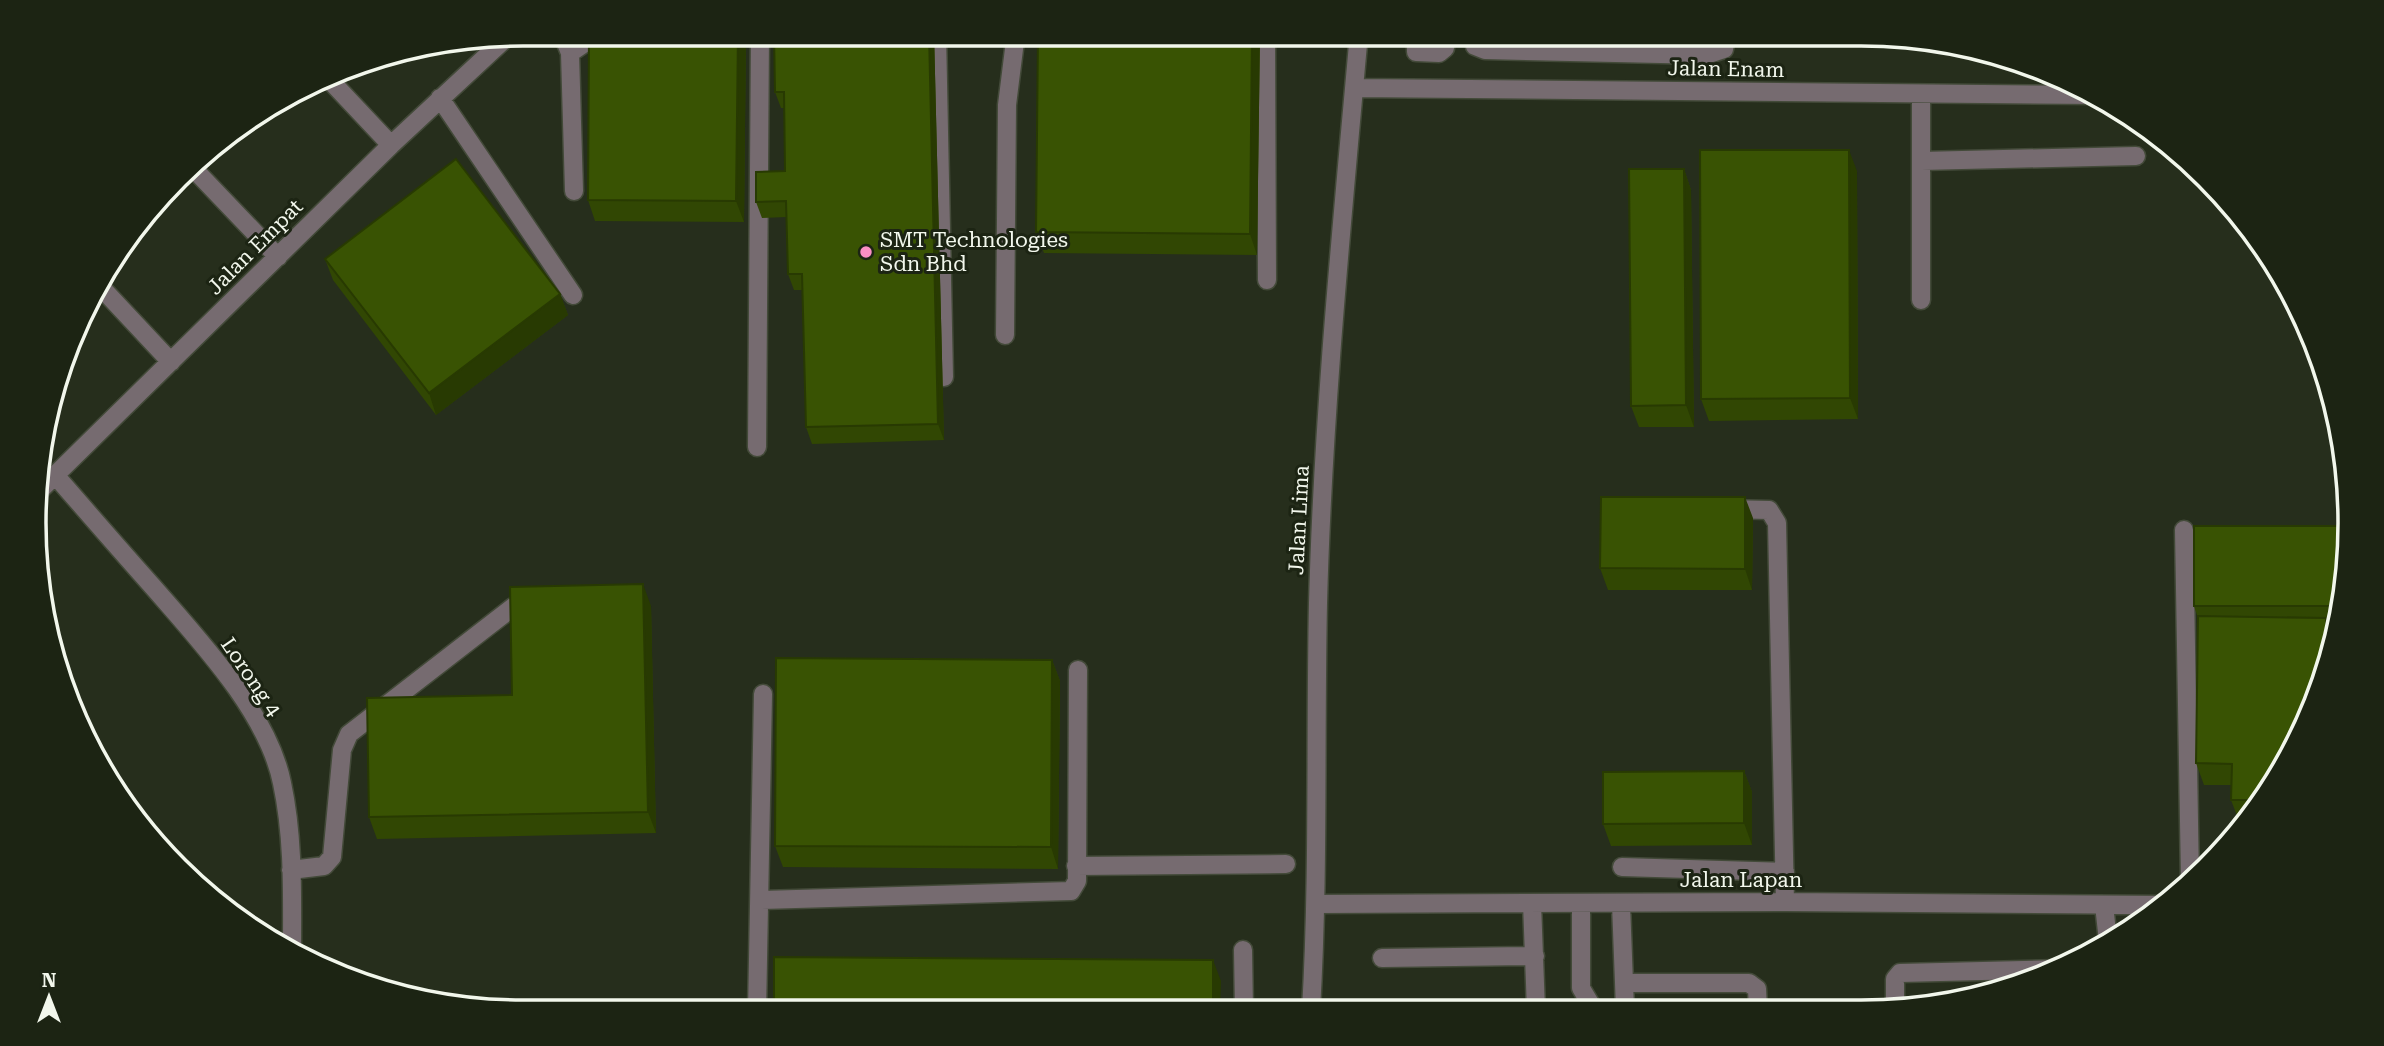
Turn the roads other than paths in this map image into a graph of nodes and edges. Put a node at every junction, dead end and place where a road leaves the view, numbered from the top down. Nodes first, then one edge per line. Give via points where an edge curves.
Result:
1 (567, 46) edge
2 (580, 46) edge
3 (760, 46) edge
4 (937, 46) edge
5 (1014, 46) edge
6 (1266, 46) edge
7 (1358, 46) edge
8 (1416, 46) edge
9 (1446, 46) edge
10 (1475, 46) edge
11 (1725, 46) edge
12 (494, 47) edge
13 (570, 53) junction
14 (334, 85) edge
15 (1354, 88) junction
16 (1921, 94) junction
17 (2073, 96) edge
18 (440, 98) junction
19 (391, 145) junction
20 (2137, 156) dead end
21 (1921, 161) junction
22 (198, 173) edge
23 (574, 191) dead end
24 (278, 257) junction
25 (1267, 280) dead end
26 (105, 292) edge
27 (573, 295) dead end
28 (1921, 300) dead end
29 (1004, 335) dead end
30 (171, 362) junction
31 (944, 377) dead end
32 (757, 447) dead end
33 (55, 475) junction
34 (48, 482) edge
35 (1713, 509) edge
36 (2185, 530) dead end
37 (513, 607) edge
38 (1078, 670) dead end
39 (763, 694) dead end
40 (1286, 864) dead end
41 (1076, 866) junction
42 (1622, 867) dead end
43 (2190, 869) edge
44 (291, 870) junction
45 (1784, 872) junction
46 (760, 900) junction
47 (1785, 902) junction
48 (1532, 903) junction
49 (1317, 904) junction
50 (1581, 904) junction
51 (1621, 904) junction
52 (2104, 905) junction
53 (2148, 905) edge
54 (2107, 932) edge
55 (292, 941) edge
56 (1243, 950) dead end
57 (1535, 956) junction
58 (1382, 958) dead end
59 (2028, 970) edge
60 (1624, 983) junction
61 (1895, 999) edge
62 (757, 1000) edge
63 (1244, 1000) edge
64 (1312, 1000) edge
65 (1536, 1000) edge
66 (1588, 1000) edge
67 (1625, 1000) edge
68 (1758, 1000) edge

1 - 13 street
2 - 13 street
3 - 32 street
4 - 31 street
5 - 29 street via 1007,105
6 - 25 street
7 - 15 street, Jalan Lima
8 - 9 street via 1416,52 1439,53
10 - 11 street via 1485,50 1706,55
12 - 18 street, Jalan Empat
13 - 23 street
14 - 19 street
15 - 16 street, Jalan Enam
15 - 49 street, Jalan Lima via 1327,400 1318,604
16 - 17 street, Jalan Enam
16 - 21 street
18 - 19 street, Jalan Empat
18 - 27 street
19 - 24 street, Jalan Empat
20 - 21 street
21 - 28 street
22 - 24 street
24 - 30 street, Jalan Empat
26 - 30 street
30 - 33 street, Jalan Empat
33 - 34 street, Jalan Empat
33 - 44 street, Lorong 4 via 199,641 266,740 282,781
35 - 45 street via 1769,510 1777,523
36 - 43 street
37 - 44 street via 349,734 341,750 332,857 324,866
38 - 41 street
39 - 46 street
40 - 41 street
41 - 46 street via 1077,881 1064,893
42 - 45 street
44 - 55 street, Lorong 4
45 - 47 street
46 - 62 street
47 - 51 street, Jalan Lapan
47 - 52 street, Jalan Lapan
48 - 49 street, Jalan Lapan
48 - 50 street, Jalan Lapan
48 - 57 street
49 - 64 street, Jalan Lima
50 - 51 street, Jalan Lapan
50 - 66 street via 1581,988
51 - 60 street
52 - 53 street, Jalan Lapan
52 - 54 street
56 - 63 street
57 - 58 street
57 - 65 street
59 - 61 street via 1900,973 1895,979
60 - 67 street
60 - 68 street via 1749,984 1757,989

